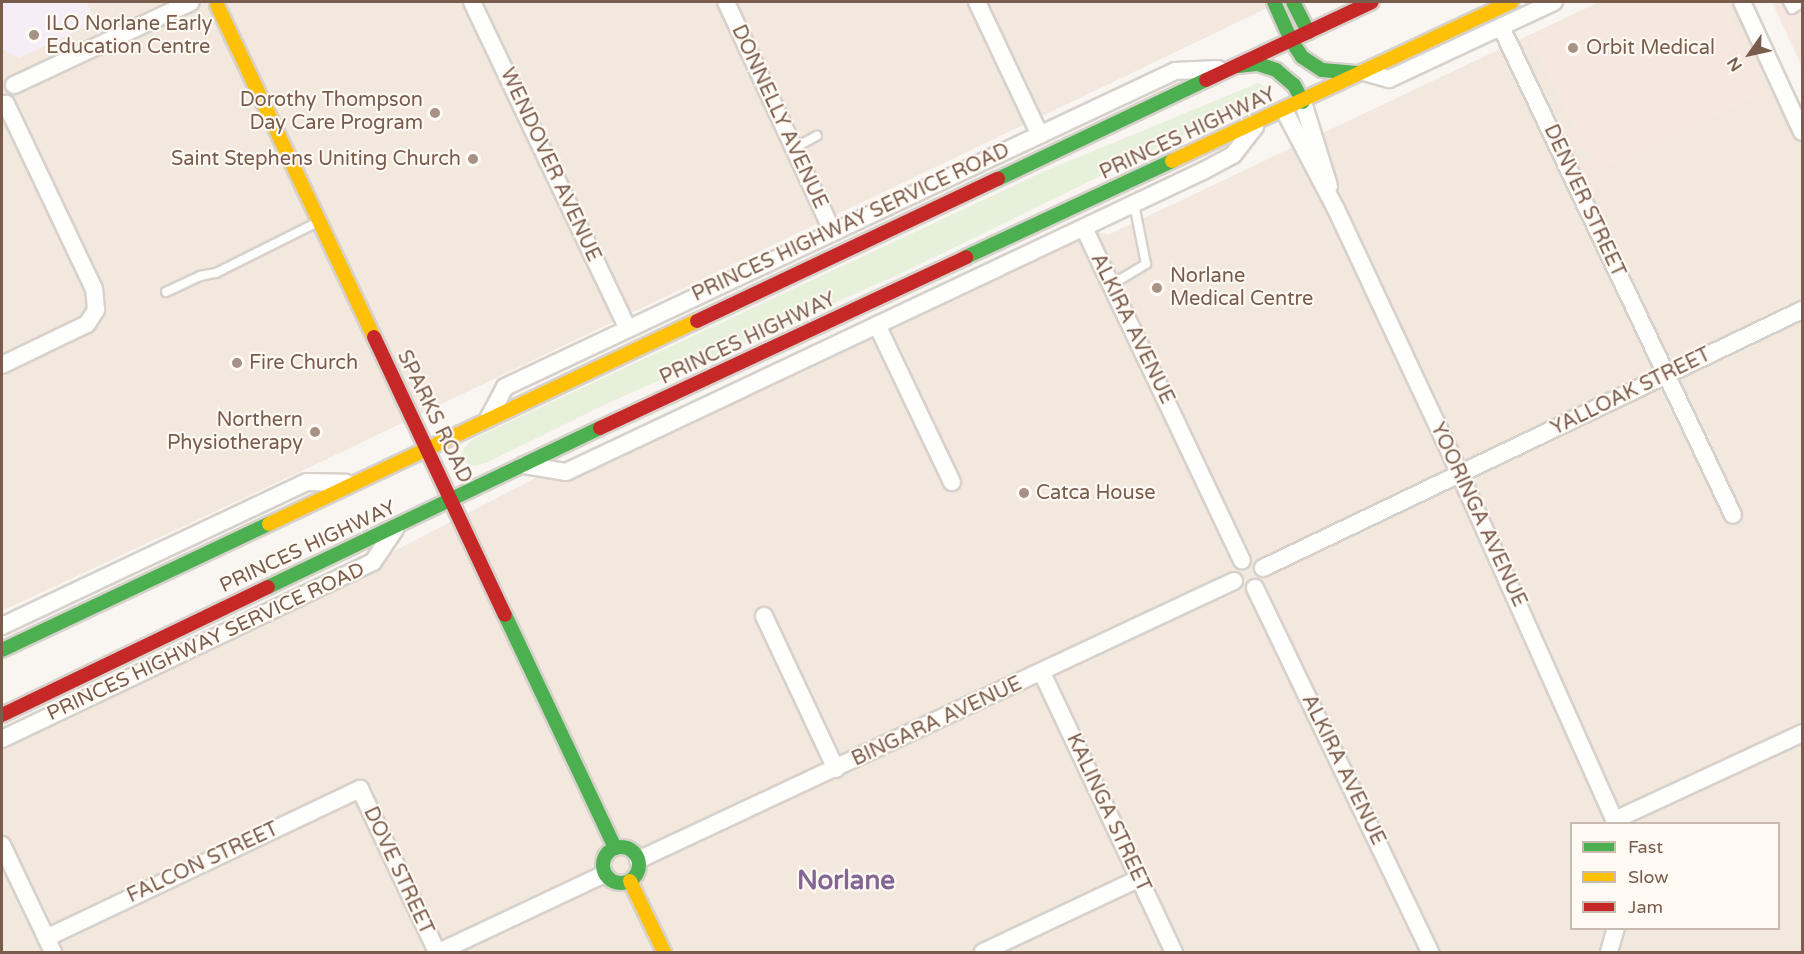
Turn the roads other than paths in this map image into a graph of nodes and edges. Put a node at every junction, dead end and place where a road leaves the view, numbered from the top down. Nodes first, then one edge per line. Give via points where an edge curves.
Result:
1 (191, 2) edge
2 (201, 2) edge
3 (472, 2) edge
4 (726, 2) edge
5 (977, 2) edge
6 (1274, 2) edge
7 (1293, 2) edge
8 (1351, 2) edge
9 (1372, 2) edge
10 (1512, 2) edge
11 (1554, 2) edge
12 (1742, 2) edge
13 (1788, 2) edge
14 (219, 3) edge
15 (1803, 3) edge
16 (1332, 20) junction
17 (1501, 27) junction
18 (1308, 32) junction
19 (1291, 40) junction
20 (1308, 62) junction
21 (1236, 66) junction
22 (1361, 72) junction
23 (8, 81) edge
24 (1290, 81) junction
25 (1303, 102) junction
26 (4, 104) edge
27 (1284, 110) junction
28 (1262, 120) junction
29 (1803, 132) edge
30 (1040, 135) junction
31 (817, 136) dead end
32 (794, 148) junction
33 (1134, 204) junction
34 (1336, 209) junction
35 (318, 222) junction
36 (1084, 228) junction
37 (833, 232) junction
38 (1111, 285) junction
39 (166, 292) dead end
40 (1803, 310) edge
41 (877, 325) junction
42 (628, 329) junction
43 (2, 365) edge
44 (1667, 375) junction
45 (488, 419) junction
46 (428, 448) junction
47 (523, 465) junction
48 (1460, 475) junction
49 (952, 483) dead end
50 (352, 484) junction
51 (452, 499) junction
52 (1733, 515) dead end
53 (395, 528) junction
54 (1242, 560) junction
55 (1263, 568) junction
56 (1234, 581) junction
57 (1255, 588) junction
58 (764, 616) dead end
59 (2, 626) edge
60 (2, 650) edge
61 (1042, 673) junction
62 (2, 715) edge
63 (1803, 733) edge
64 (2, 739) edge
65 (836, 769) junction
66 (360, 789) joint
67 (1615, 822) edge
68 (2, 845) edge
69 (615, 848) junction
70 (638, 860) junction
71 (605, 874) junction
72 (1138, 879) junction
73 (630, 881) junction
74 (1615, 930) edge
75 (49, 945) edge
76 (438, 952) edge
77 (664, 952) edge
78 (983, 952) edge
79 (1174, 952) edge
80 (1430, 952) edge
81 (1609, 952) edge

1 - 23 street
2 - 14 main road
3 - 42 street, WENDOVER AVENUE
4 - 32 street, DONNELLY AVENUE
5 - 30 street
6 - 19 main road
7 - 18 main road
8 - 16 street
9 - 16 main road, PRINCES HIGHWAY
10 - 22 main road, PRINCES HIGHWAY
11 - 17 street
12 - 29 street
13 - 15 lane via 1792,9
14 - 35 main road, SPARKS ROAD
16 - 18 main road, PRINCES HIGHWAY
17 - 22 street via 1389,80
17 - 44 street, DENVER STREET
18 - 19 main road, PRINCES HIGHWAY
18 - 20 main road
19 - 20 main road
19 - 21 main road, PRINCES HIGHWAY
19 - 24 main road via 1295,58
20 - 22 main road via 1331,73
20 - 25 main road via 1301,84
21 - 24 main road via 1265,65
21 - 30 street, PRINCES HIGHWAY SERVICE ROAD via 1179,69
21 - 45 main road, PRINCES HIGHWAY
22 - 25 main road, PRINCES HIGHWAY
23 - 26 street via 15,94
24 - 25 main road
24 - 27 main road
25 - 27 main road, PRINCES HIGHWAY
25 - 34 street, YOORINGA AVENUE
26 - 43 street via 94,289 96,310 87,324
27 - 28 main road, PRINCES HIGHWAY
27 - 34 street, YOORINGA AVENUE
28 - 33 street via 1230,157
28 - 47 main road, PRINCES HIGHWAY
30 - 37 street, PRINCES HIGHWAY SERVICE ROAD
31 - 32 lane
32 - 37 street, DONNELLY AVENUE
33 - 36 street
33 - 38 lane via 1146,264
34 - 48 street, YOORINGA AVENUE
35 - 39 lane via 216,273
35 - 46 main road, SPARKS ROAD
36 - 38 street, ALKIRA AVENUE
36 - 41 street
37 - 42 street, PRINCES HIGHWAY SERVICE ROAD
38 - 54 street, ALKIRA AVENUE
40 - 44 street, YALLOAK STREET
41 - 47 street via 566,472
41 - 49 street
42 - 45 street, PRINCES HIGHWAY SERVICE ROAD via 505,387
44 - 48 street, YALLOAK STREET
44 - 52 street, DENVER STREET
45 - 46 main road, PRINCES HIGHWAY
46 - 50 main road, PRINCES HIGHWAY
46 - 51 main road, SPARKS ROAD
47 - 51 main road, PRINCES HIGHWAY
48 - 55 street
48 - 67 street, YOORINGA AVENUE
50 - 59 street via 307,482
50 - 60 main road, PRINCES HIGHWAY
51 - 53 main road, PRINCES HIGHWAY
51 - 69 main road, SPARKS ROAD
53 - 62 main road, PRINCES HIGHWAY
53 - 64 street, PRINCES HIGHWAY SERVICE ROAD via 374,562
54 - 55 street via 1253,559
54 - 56 street via 1234,567
55 - 57 street via 1263,581
56 - 57 street via 1242,589
56 - 61 street, BINGARA AVENUE
57 - 80 street, ALKIRA AVENUE
58 - 65 street
61 - 65 street, BINGARA AVENUE
61 - 72 street, KALINGA STREET
63 - 67 street
65 - 70 street, BINGARA AVENUE
66 - 75 street, FALCON STREET
66 - 76 street, DOVE STREET
68 - 75 street
69 - 70 main road via 627,848
69 - 71 main road via 603,859
70 - 73 main road via 638,872
71 - 73 main road via 619,883
71 - 76 street
72 - 78 street
72 - 79 street, KALINGA STREET
73 - 77 main road
74 - 81 street

